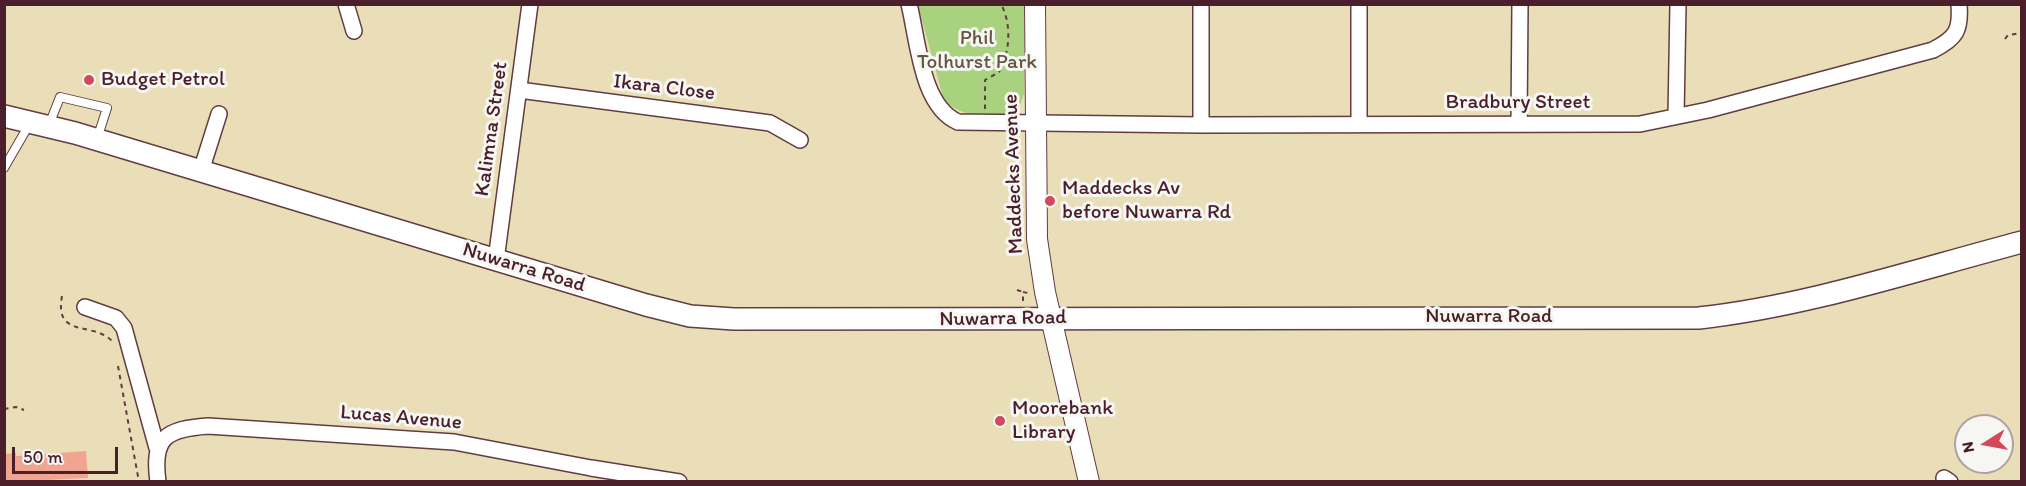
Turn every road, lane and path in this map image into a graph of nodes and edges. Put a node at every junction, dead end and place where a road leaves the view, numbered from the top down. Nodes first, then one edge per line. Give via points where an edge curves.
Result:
1 (346, 4) edge
2 (530, 4) edge
3 (909, 4) edge
4 (1001, 4) edge
5 (1035, 4) edge
6 (1201, 4) edge
7 (1359, 4) edge
8 (1520, 4) edge
9 (1678, 4) edge
10 (1959, 4) edge
11 (354, 31) dead end
12 (2022, 33) edge
13 (2005, 39) dead end
14 (519, 90) junction
15 (985, 102) dead end
16 (219, 114) dead end
17 (1676, 116) junction
18 (4, 117) edge
19 (39, 124) junction
20 (1036, 124) junction
21 (1359, 124) junction
22 (1519, 124) junction
23 (1201, 125) junction
24 (800, 140) dead end
25 (97, 141) junction
26 (4, 168) edge
27 (201, 171) junction
28 (2022, 242) edge
29 (496, 260) junction
30 (1017, 290) dead end
31 (1023, 292) junction
32 (1028, 293) dead end
33 (62, 296) dead end
34 (1023, 301) dead end
35 (85, 307) dead end
36 (1052, 318) junction
37 (115, 348) dead end
38 (117, 359) dead end
39 (4, 409) edge
40 (24, 410) dead end
41 (157, 448) junction
42 (593, 475) edge
43 (139, 482) edge
44 (158, 482) edge
45 (679, 482) edge
46 (1089, 482) edge

1 - 11 street
2 - 14 street, Kalimna Street
3 - 20 street, Bradbury Street via 932,98 948,117 970,124
4 - 15 path via 1007,15 1007,50 999,72 985,80
5 - 20 street, Maddecks Avenue
6 - 23 street
7 - 21 street
8 - 22 street
9 - 17 street
10 - 17 street, Bradbury Street via 1958,27 1952,40 1933,50
12 - 13 path
14 - 24 street, Ikara Close via 770,123
14 - 29 street, Kalimna Street
16 - 27 street
17 - 22 street, Bradbury Street via 1640,124
18 - 19 main road, Nuwarra Road
19 - 25 main road, Nuwarra Road
19 - 25 lane via 60,97 107,108
19 - 26 lane
20 - 23 street, Bradbury Street
20 - 36 street, Maddecks Avenue via 1037,239
21 - 22 street, Bradbury Street
21 - 23 street, Bradbury Street
25 - 27 main road, Nuwarra Road
27 - 29 main road, Nuwarra Road
28 - 36 main road, Nuwarra Road via 1793,303 1699,318
29 - 36 main road, Nuwarra Road via 690,316 978,321
30 - 31 path
31 - 32 path
31 - 34 path
33 - 37 path via 64,320 80,329 107,335
35 - 41 street via 116,318 124,328
36 - 46 street, Maddecks Avenue
38 - 43 path
39 - 40 path
41 - 42 street, Lucas Avenue via 171,434 187,427 207,426 454,442
41 - 44 street
42 - 45 street, Lucas Avenue

